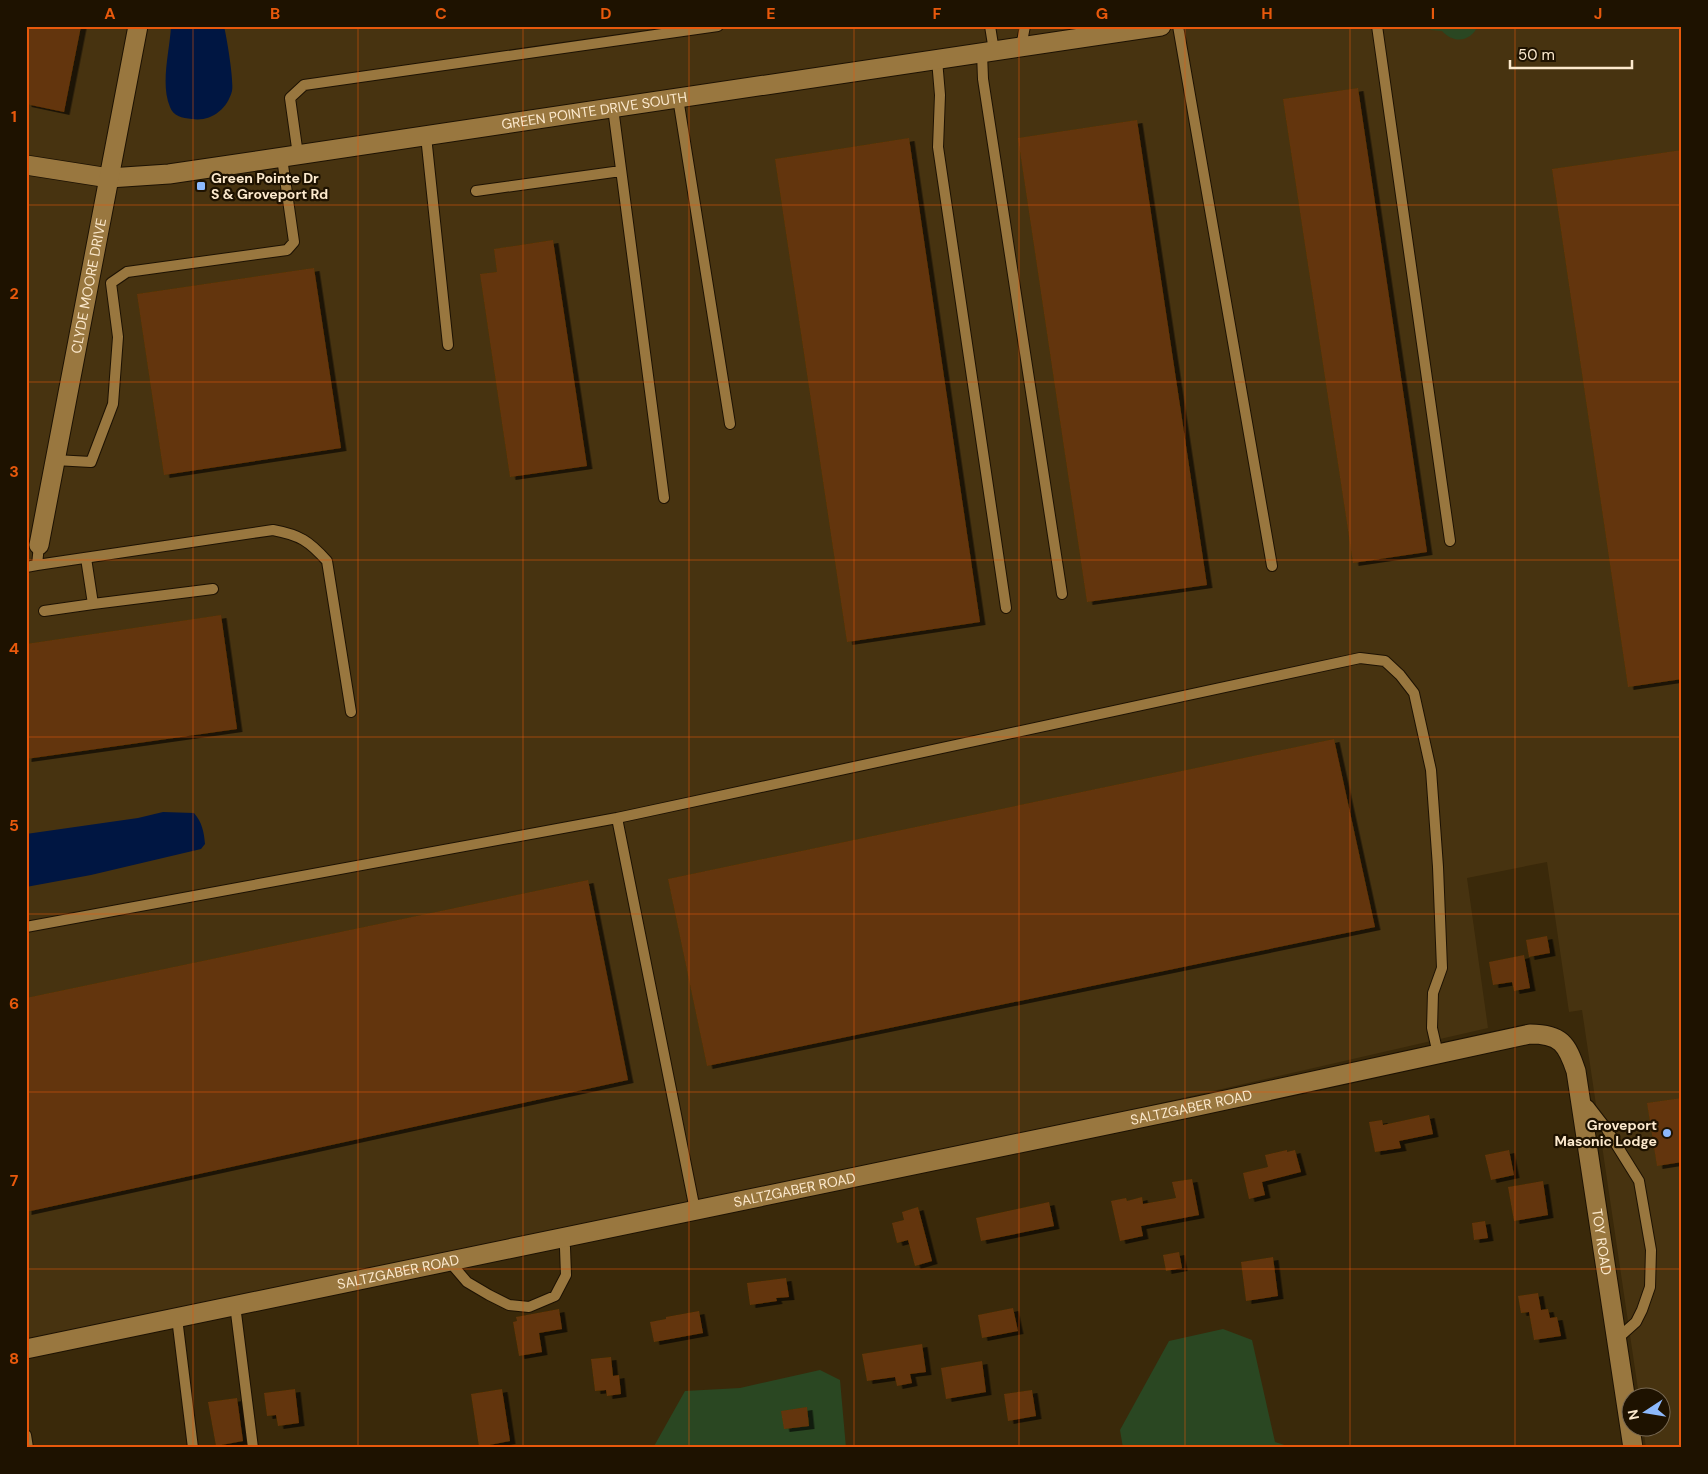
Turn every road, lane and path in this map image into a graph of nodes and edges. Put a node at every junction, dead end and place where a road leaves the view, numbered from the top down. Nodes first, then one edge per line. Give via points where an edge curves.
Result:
1 (138, 26) edge
2 (718, 26) edge
3 (990, 26) edge
4 (1025, 26) edge
5 (1161, 26) edge
6 (1178, 26) edge
7 (1377, 26) edge
8 (1139, 28) edge
9 (1021, 47) junction
10 (988, 52) junction
11 (937, 60) junction
12 (678, 98) junction
13 (613, 108) junction
14 (426, 136) junction
15 (290, 157) junction
16 (26, 165) edge
17 (622, 171) junction
18 (109, 178) junction
19 (476, 191) dead end
20 (101, 281) junction
21 (448, 345) dead end
22 (730, 424) dead end
23 (55, 460) junction
24 (664, 498) dead end
25 (1450, 541) dead end
26 (39, 545) joint
27 (86, 558) junction
28 (37, 565) junction
29 (1272, 566) dead end
30 (26, 567) edge
31 (214, 589) dead end
32 (1062, 594) dead end
33 (93, 604) junction
34 (1006, 608) dead end
35 (44, 612) dead end
36 (351, 712) dead end
37 (617, 818) junction
38 (26, 927) edge
39 (1561, 1040) joint
40 (1438, 1054) junction
41 (1581, 1100) junction
42 (695, 1210) junction
43 (562, 1237) junction
44 (449, 1261) junction
45 (236, 1305) junction
46 (176, 1318) junction
47 (1617, 1339) junction
48 (26, 1348) edge
49 (26, 1435) edge
50 (28, 1448) edge
51 (193, 1448) edge
52 (253, 1448) edge
53 (1633, 1448) edge

1 - 18 street, CLYDE MOORE DRIVE
2 - 15 lane via 304,85 290,98
3 - 10 lane
4 - 9 lane
5 - 8 street, GREEN POINTE DRIVE SOUTH
6 - 29 lane
7 - 25 lane
8 - 9 street, GREEN POINTE DRIVE SOUTH
9 - 10 street, GREEN POINTE DRIVE SOUTH
10 - 11 street, GREEN POINTE DRIVE SOUTH
10 - 32 lane via 983,79
11 - 12 street, GREEN POINTE DRIVE SOUTH
11 - 34 lane via 940,95 938,147
12 - 13 street, GREEN POINTE DRIVE SOUTH
12 - 22 lane
13 - 14 street, GREEN POINTE DRIVE SOUTH
13 - 17 lane
14 - 15 street, GREEN POINTE DRIVE SOUTH
14 - 21 lane
15 - 18 street, GREEN POINTE DRIVE SOUTH via 170,174
15 - 20 lane via 294,242 287,250 126,272
16 - 18 street, GREEN POINTE DRIVE SOUTH
17 - 19 lane
17 - 24 lane
18 - 20 street, CLYDE MOORE DRIVE
20 - 23 street, CLYDE MOORE DRIVE
20 - 23 lane via 118,337 113,404 91,462
23 - 26 street, CLYDE MOORE DRIVE
26 - 28 lane
27 - 28 lane
27 - 33 lane
27 - 36 lane via 273,530 290,533 310,543 327,561
28 - 30 lane
31 - 33 lane
33 - 35 lane
37 - 38 lane
37 - 40 lane via 1360,658 1385,661 1414,693 1431,770 1442,968 1433,993 1432,1028
37 - 42 lane
39 - 40 street, SALTZGABER ROAD via 1546,1034 1530,1034
39 - 41 street, TOY ROAD via 1576,1071
40 - 42 street, SALTZGABER ROAD
41 - 47 street, TOY ROAD
41 - 47 lane via 1606,1128 1639,1181 1651,1250 1650,1287 1642,1310 1636,1322
42 - 43 street, SALTZGABER ROAD
43 - 44 street, SALTZGABER ROAD
43 - 44 lane via 566,1248 566,1275 555,1296 529,1307 509,1306 466,1282
44 - 45 street, SALTZGABER ROAD
45 - 46 street, SALTZGABER ROAD
45 - 52 lane
46 - 48 street, SALTZGABER ROAD
46 - 51 lane
47 - 53 street, TOY ROAD
49 - 50 lane

